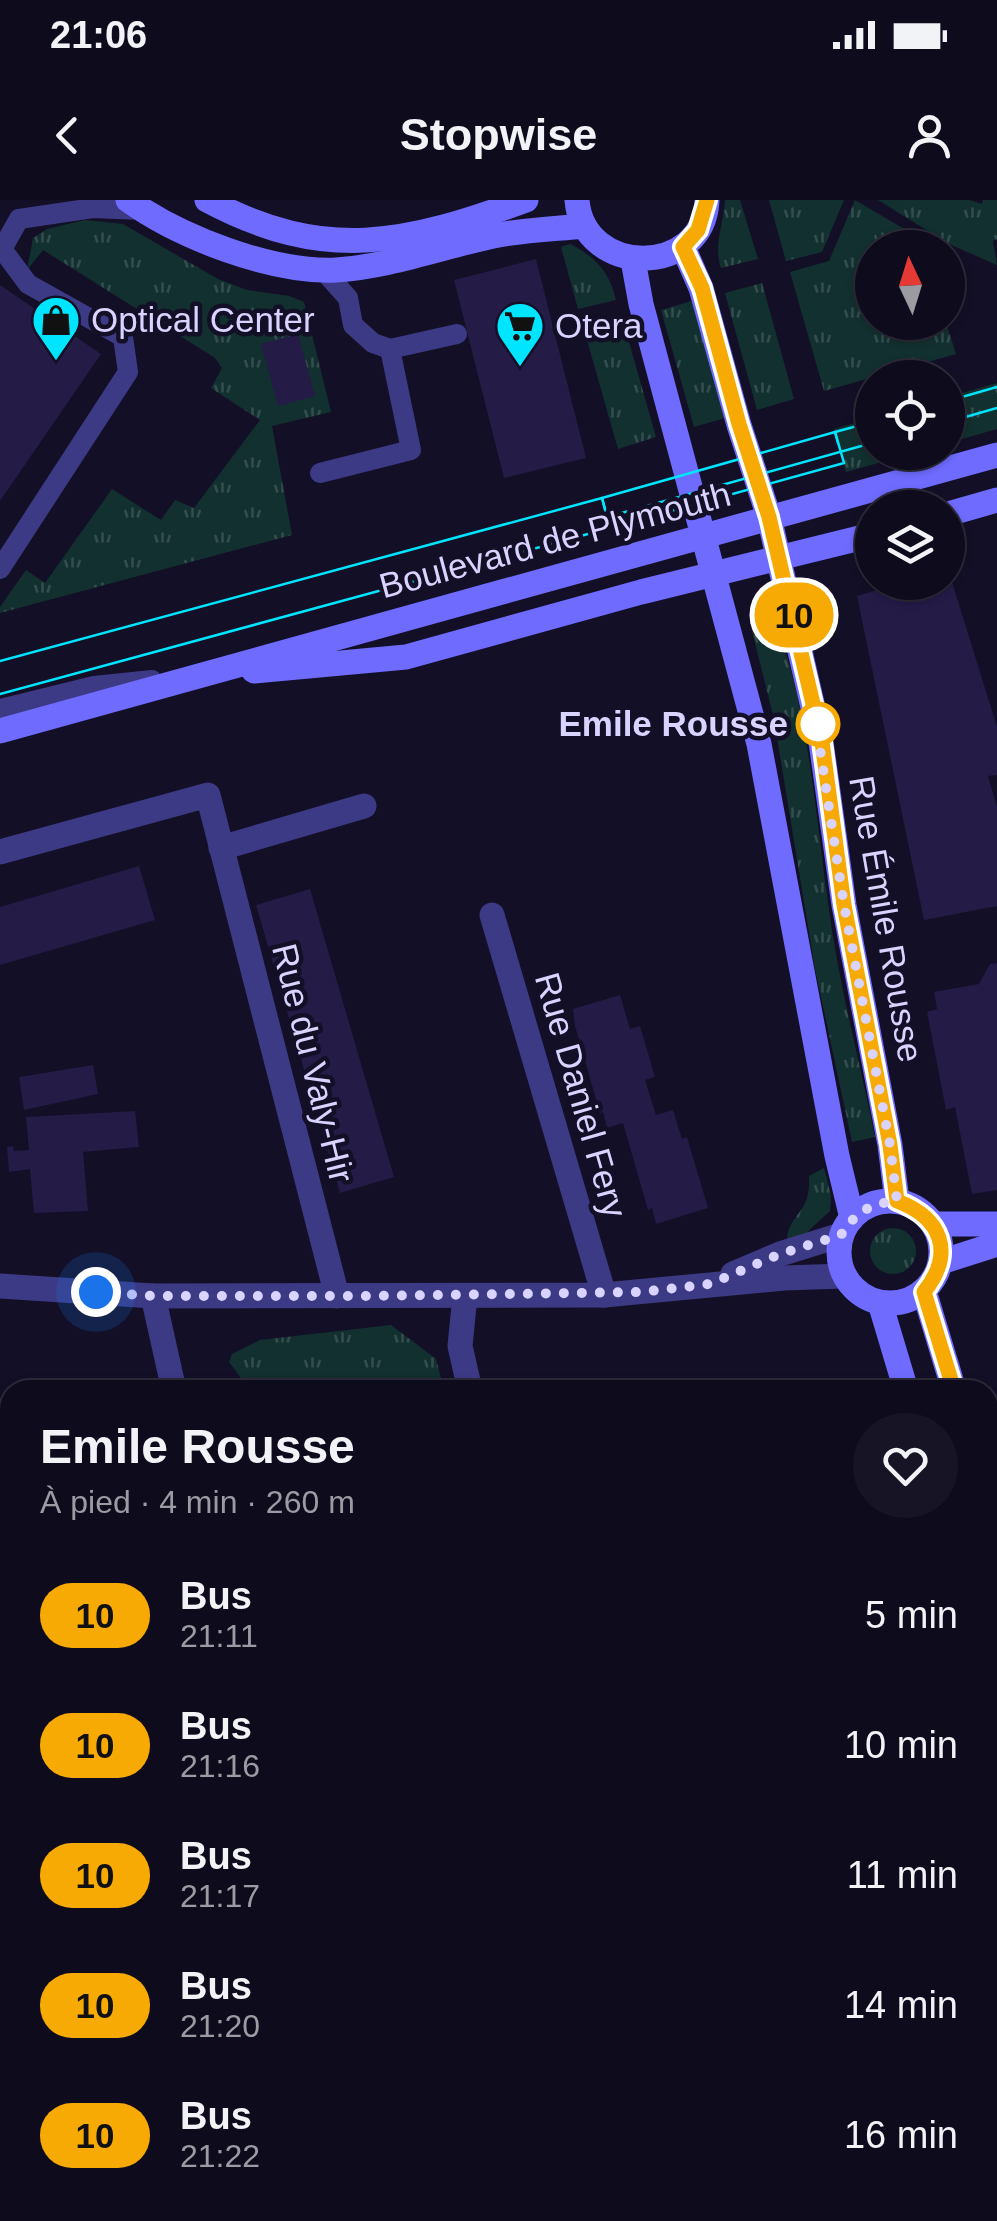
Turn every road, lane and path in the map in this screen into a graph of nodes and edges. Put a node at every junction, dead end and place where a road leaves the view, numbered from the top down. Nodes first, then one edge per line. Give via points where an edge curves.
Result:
1 (526, 200) edge
2 (577, 200) edge
3 (708, 200) edge
4 (215, 204) edge
5 (136, 205) edge
6 (584, 226) junction
7 (683, 247) junction
8 (634, 260) junction
9 (369, 264) junction
10 (322, 269) junction
11 (348, 298) junction
12 (457, 334) dead end
13 (390, 349) junction
14 (997, 455) edge
15 (320, 473) dead end
16 (997, 500) edge
17 (965, 509) edge
18 (769, 517) junction
19 (703, 536) junction
20 (855, 539) edge
21 (780, 559) junction
22 (0, 569) edge
23 (714, 573) junction
24 (189, 676) junction
25 (0, 709) edge
26 (0, 731) edge
27 (364, 806) dead end
28 (222, 848) junction
29 (0, 852) edge
30 (492, 915) dead end
31 (897, 1201) junction
32 (933, 1224) junction
33 (997, 1224) edge
34 (846, 1227) junction
35 (997, 1244) edge
36 (941, 1262) junction
37 (844, 1276) junction
38 (710, 1284) junction
39 (0, 1286) edge
40 (924, 1292) junction
41 (604, 1295) junction
42 (153, 1296) junction
43 (337, 1296) junction
44 (465, 1296) junction
45 (880, 1303) junction
46 (172, 1380) edge
47 (468, 1380) edge
48 (903, 1380) edge
49 (951, 1380) edge

1 - 4 main road via 422,233 334,242 298,237
2 - 6 main road
3 - 7 main road via 698,230
5 - 10 main road via 220,247
5 - 22 lane via 19,218 2,249 28,284 124,337 128,372
6 - 8 main road via 596,242
6 - 9 main road via 498,235
7 - 8 main road
7 - 18 main road, Rue Émile Rousse via 702,288
8 - 19 main road
9 - 10 main road
9 - 11 lane
10 - 11 lane
11 - 13 lane via 352,326
12 - 13 lane
13 - 15 lane via 411,450
14 - 18 main road, Boulevard de Plymouth
16 - 17 main road
18 - 19 main road, Boulevard de Plymouth
18 - 21 main road, Rue Émile Rousse
19 - 23 main road
19 - 24 main road, Boulevard de Plymouth
20 - 21 main road, Boulevard de Plymouth
21 - 23 main road, Boulevard de Plymouth
21 - 31 main road, Rue Émile Rousse via 822,742
23 - 24 main road, Boulevard de Plymouth via 406,657
23 - 34 main road via 759,744
24 - 25 lane via 94,686
24 - 26 main road, Boulevard de Plymouth
27 - 28 street
28 - 29 street, Rue du Valy-Hir via 208,796
28 - 43 street, Rue du Valy-Hir
30 - 41 street, Rue Daniel Fery
31 - 32 main road
31 - 34 main road via 872,1204
32 - 33 main road
32 - 36 main road
34 - 37 main road via 838,1256
34 - 38 street
35 - 36 main road
36 - 40 main road
37 - 38 street
37 - 45 main road via 859,1294
38 - 41 street
39 - 42 street
40 - 45 main road
40 - 49 main road
41 - 44 street
42 - 43 street
42 - 46 street
43 - 44 street
44 - 47 street via 460,1346
45 - 48 main road

